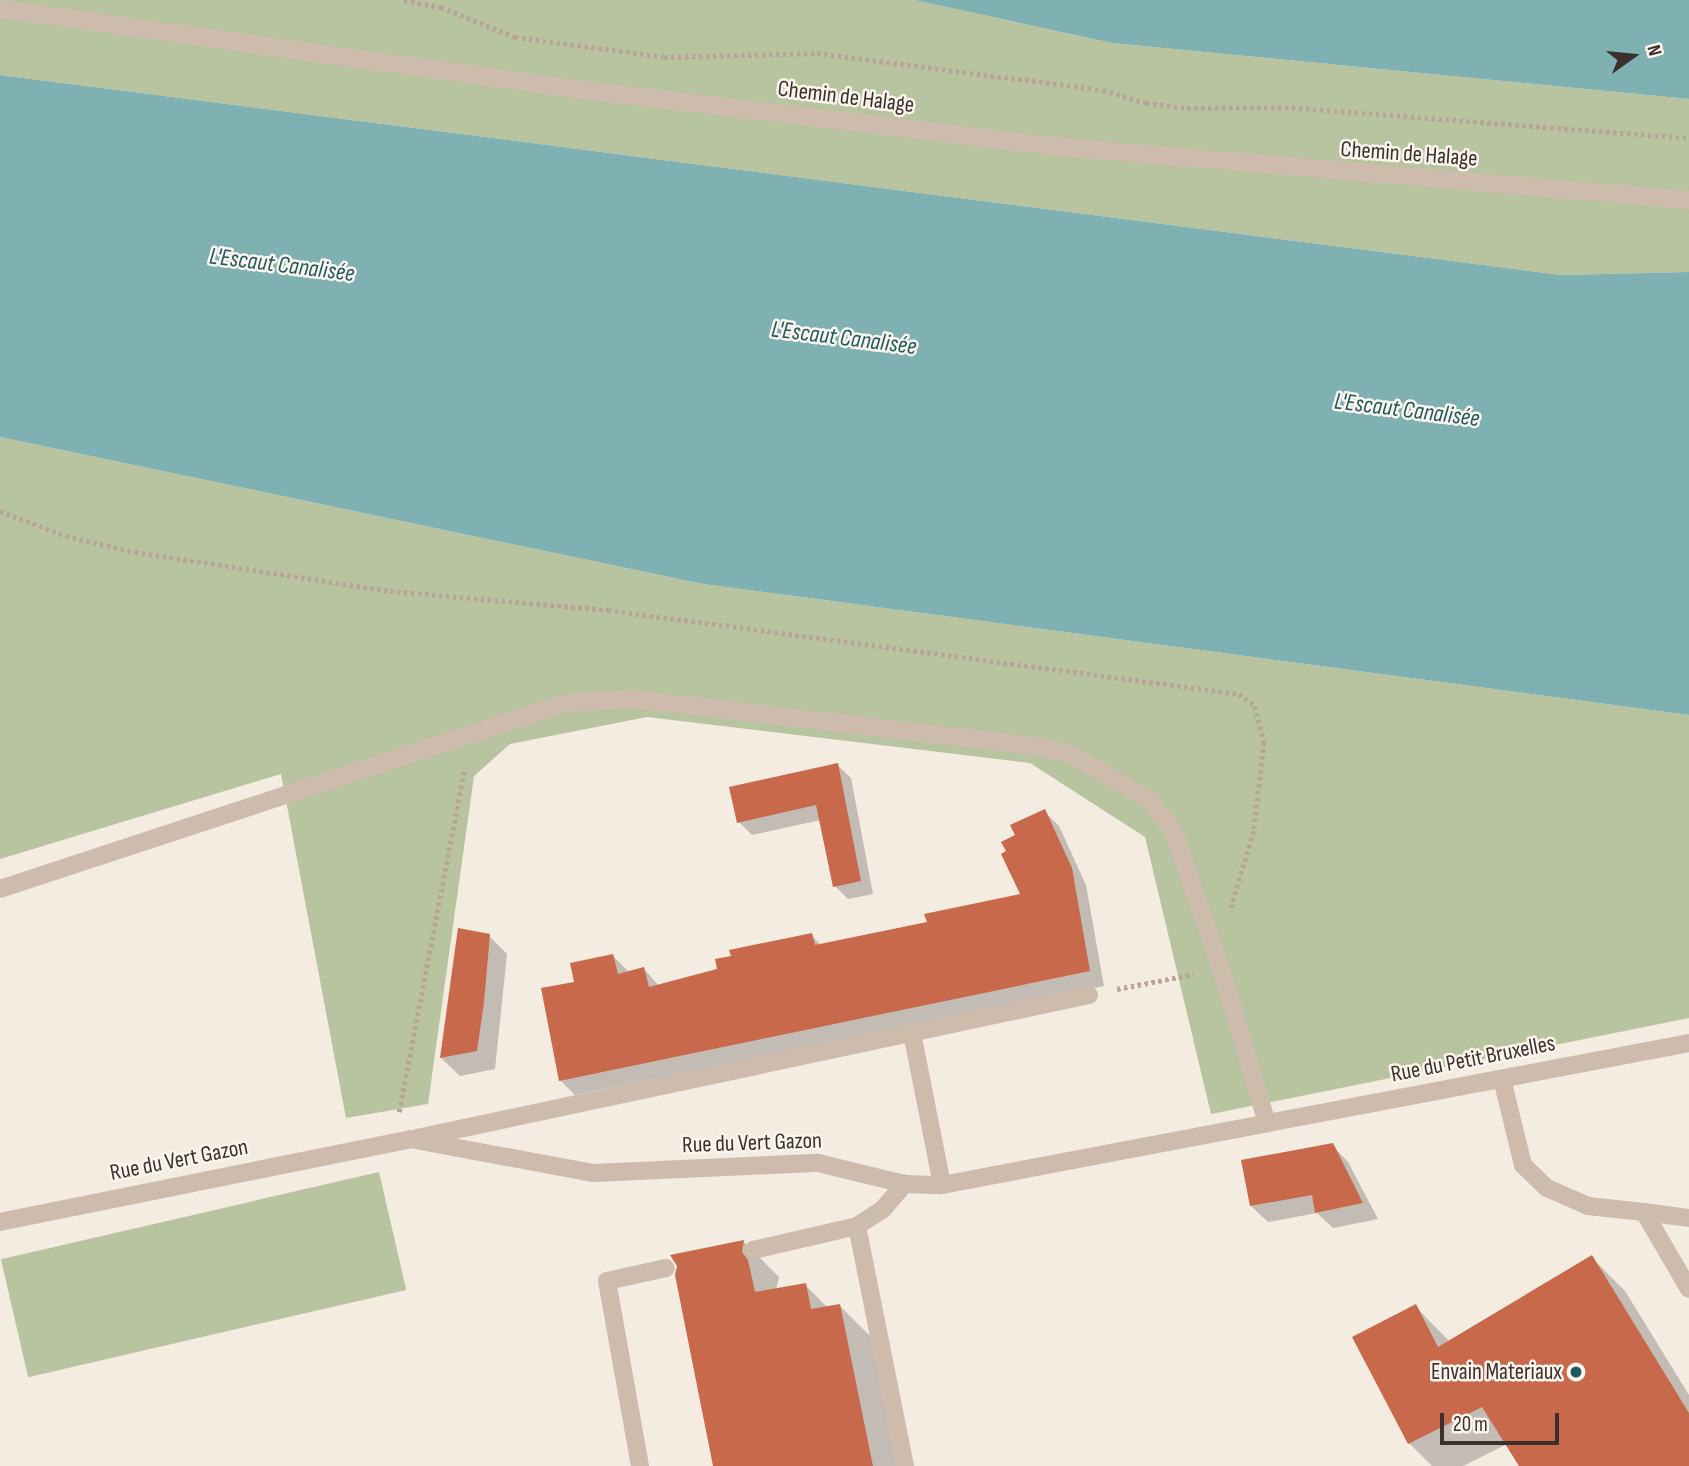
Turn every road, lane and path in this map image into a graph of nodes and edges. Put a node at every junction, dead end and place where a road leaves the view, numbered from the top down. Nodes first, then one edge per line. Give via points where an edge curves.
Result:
1 (404, 0) edge
2 (0, 9) edge
3 (1689, 138) edge
4 (1689, 200) edge
5 (0, 511) edge
6 (489, 728) junction
7 (0, 889) edge
8 (1228, 919) dead end
9 (1221, 969) junction
10 (1089, 995) joint
11 (912, 1033) junction
12 (1689, 1043) edge
13 (1502, 1079) junction
14 (1267, 1123) junction
15 (410, 1139) junction
16 (385, 1144) junction
17 (905, 1184) junction
18 (942, 1185) junction
19 (1644, 1212) junction
20 (1689, 1218) edge
21 (0, 1222) edge
22 (857, 1226) junction
23 (753, 1250) dead end
24 (666, 1268) dead end
25 (1689, 1289) edge
26 (640, 1466) edge
27 (905, 1466) edge

1 - 3 path via 441,7 515,37 664,57 817,53 1103,90 1146,103 1186,108 1285,107
2 - 4 street, Chemin de Halage via 562,87 1050,146
5 - 8 path via 66,536 135,552 390,591 647,615 1239,694 1255,706 1264,742 1254,831
6 - 7 street
6 - 9 street via 570,702 634,699 1059,750 1137,793 1162,814 1181,850
6 - 16 path via 466,761 405,1100
9 - 10 path
9 - 14 street
10 - 11 street, Rue du Vert Gazon
11 - 15 street, Rue du Vert Gazon
11 - 18 street
12 - 13 street, Rue du Petit Bruxelles
13 - 14 street, Rue du Petit Bruxelles
13 - 19 street via 1523,1165 1539,1180 1588,1206
14 - 18 street, Rue du Petit Bruxelles
15 - 16 street, Rue du Vert Gazon
15 - 17 street, Rue du Vert Gazon via 594,1173 818,1163
16 - 21 street, Rue du Vert Gazon
17 - 18 street, Rue du Vert Gazon
17 - 22 street via 882,1210
19 - 20 street
19 - 25 street
22 - 23 street
22 - 27 street
24 - 26 street via 607,1281

